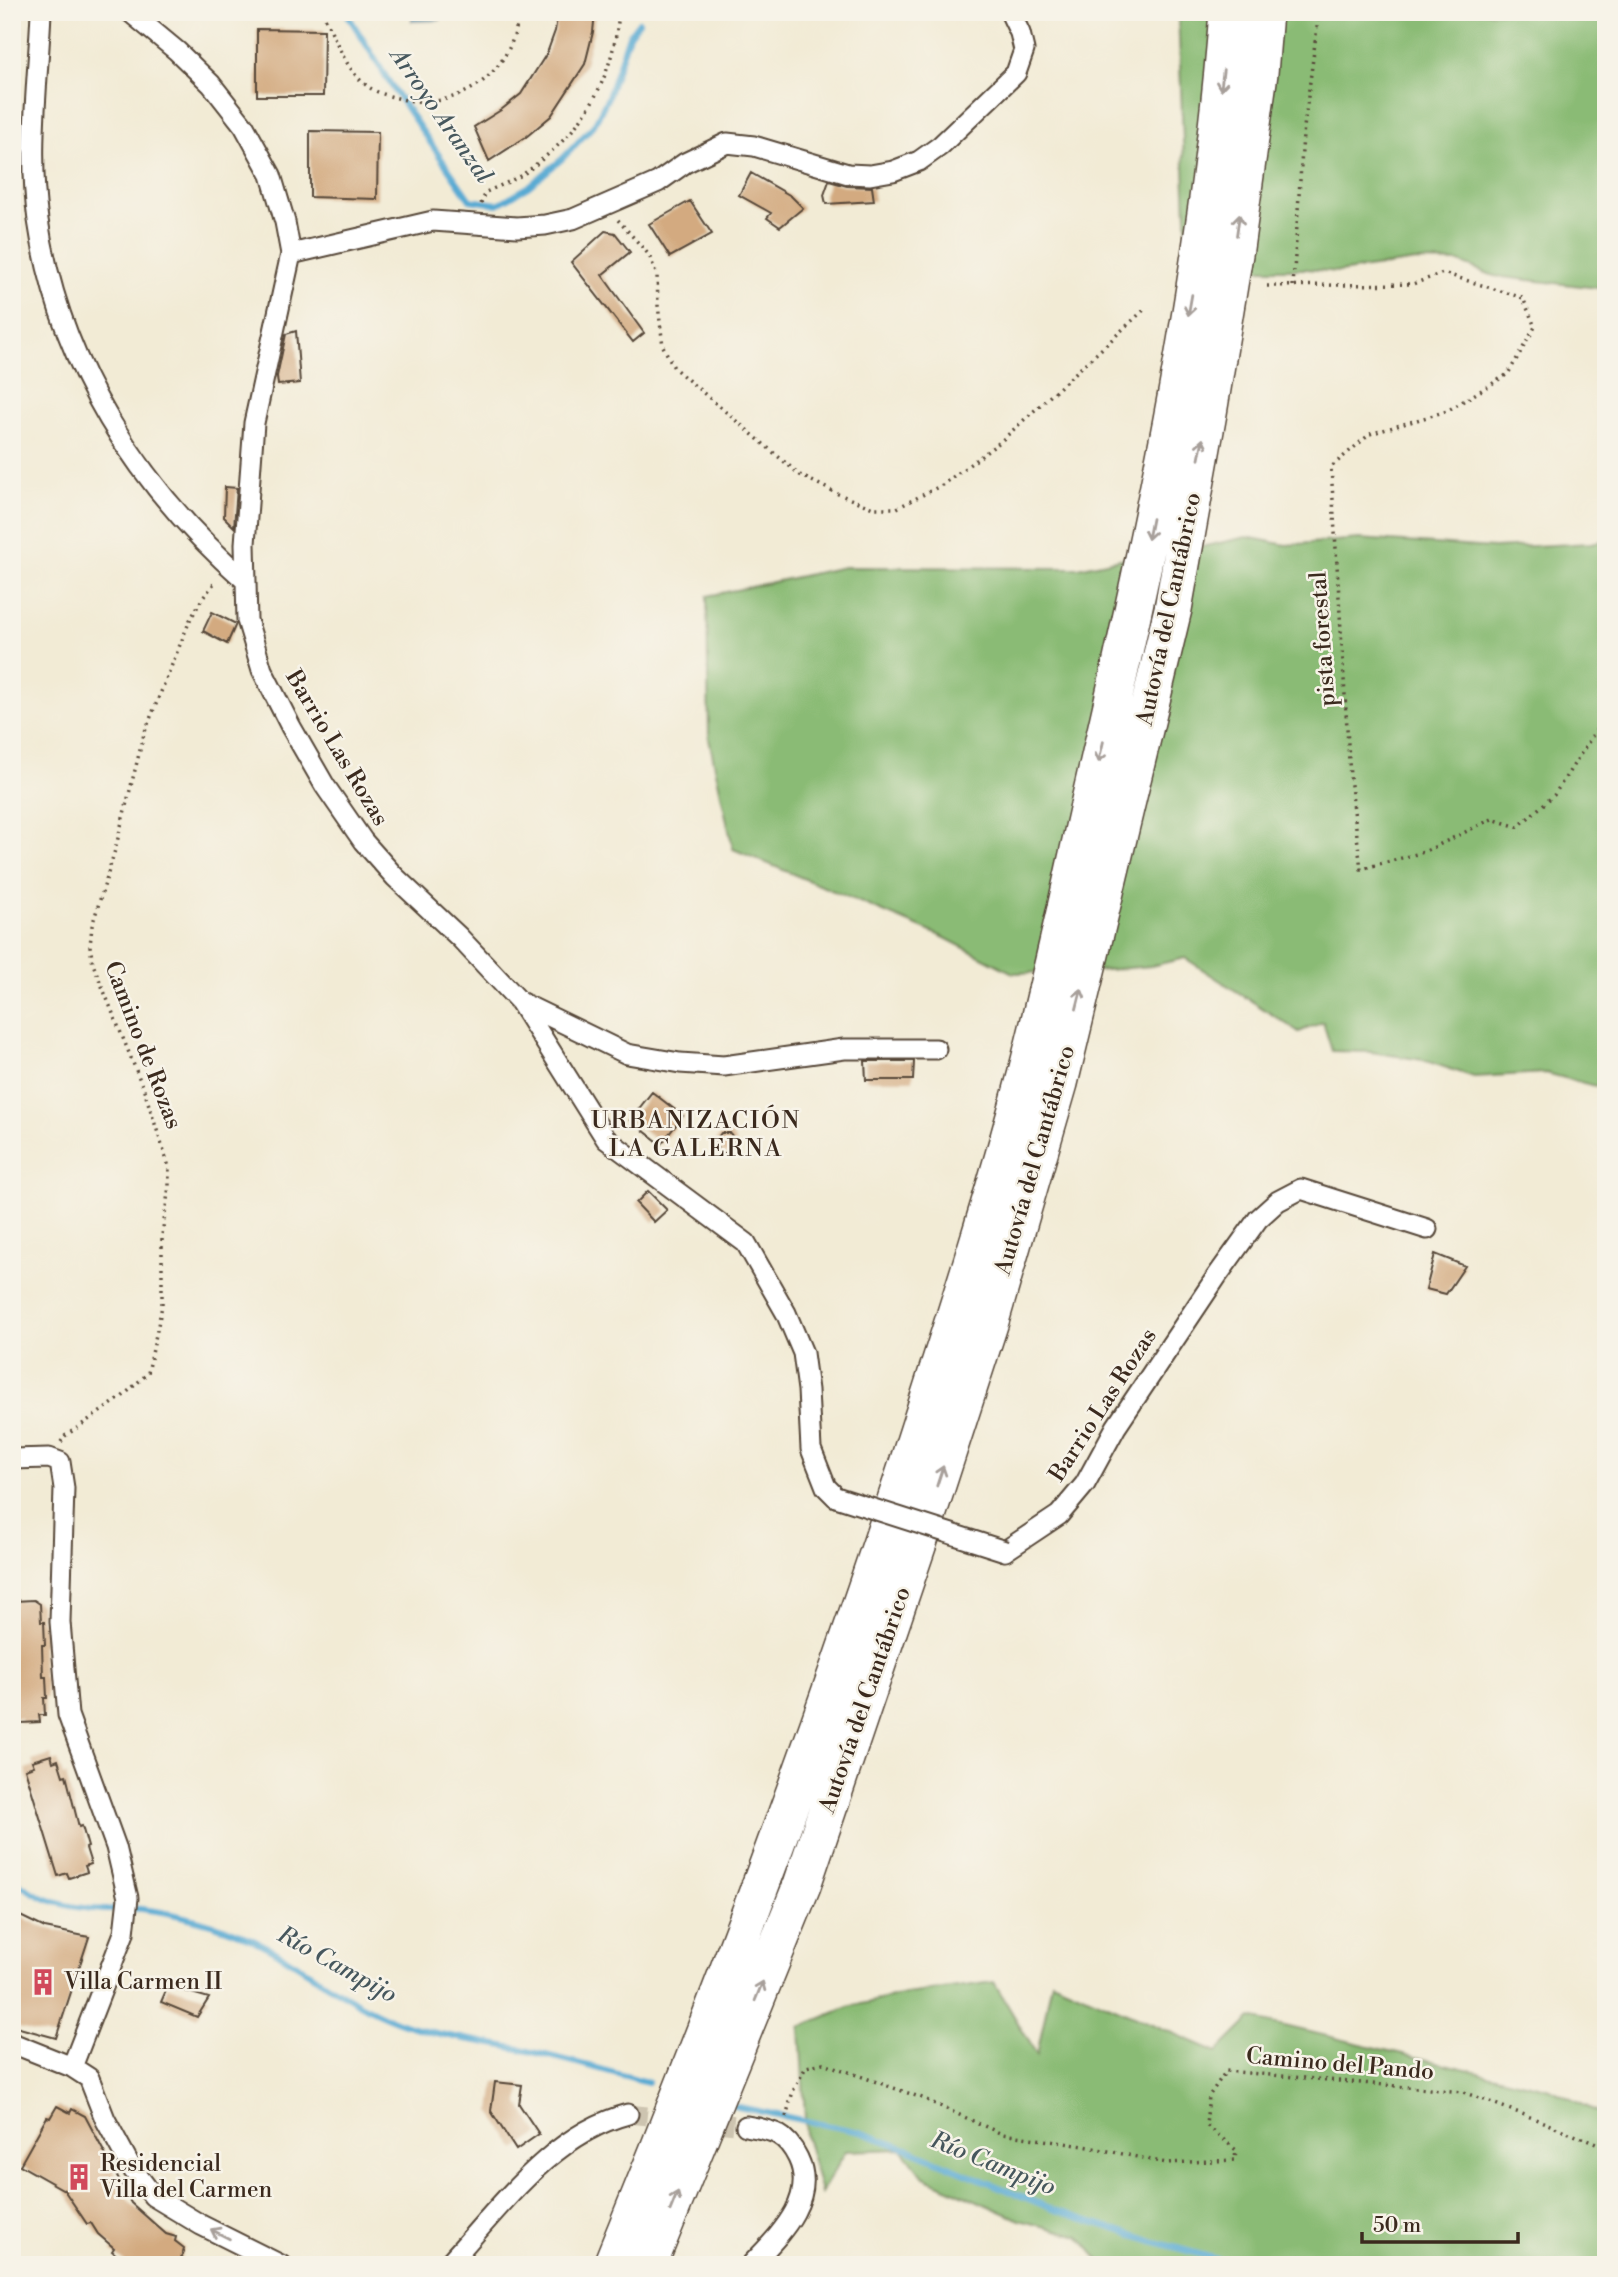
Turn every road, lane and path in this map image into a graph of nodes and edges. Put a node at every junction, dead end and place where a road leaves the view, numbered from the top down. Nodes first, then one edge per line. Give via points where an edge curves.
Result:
1 (41, 12) edge
2 (130, 12) edge
3 (322, 12) edge
4 (519, 12) edge
5 (619, 12) edge
6 (1010, 12) edge
7 (1228, 12) edge
8 (1264, 12) edge
9 (1319, 12) edge
10 (486, 192) dead end
11 (604, 206) junction
12 (291, 254) junction
13 (1267, 286) dead end
14 (1293, 286) junction
15 (1145, 309) dead end
16 (228, 565) junction
17 (246, 581) junction
18 (1606, 715) edge
19 (520, 1002) junction
20 (936, 1049) dead end
21 (1427, 1229) dead end
22 (49, 1458) junction
23 (12, 1460) edge
24 (12, 2043) edge
25 (72, 2067) junction
26 (628, 2114) tunnel mouth
27 (746, 2126) tunnel mouth
28 (781, 2136) junction
29 (1606, 2148) edge
30 (281, 2265) edge
31 (447, 2265) edge
32 (612, 2265) edge
33 (648, 2265) edge
34 (751, 2265) edge

1 - 16 street via 34,140 38,219 64,328 104,414 127,449
2 - 12 street via 211,84 244,127 271,175
3 - 4 path via 354,72 367,86 387,96 436,102 466,94 489,75 511,42
5 - 10 path via 600,92 582,120 523,175
6 - 11 street via 1024,50 1016,73 940,146 919,160 893,171 848,174 754,146 727,143
7 -> 32 highway, Autovía del Cantábrico via 1201,241 1163,461 1138,591 1027,1073 958,1310 823,1714
33 -> 8 highway, Autovía del Cantábrico via 802,1885 986,1333 1059,1083 1172,609 1235,248
9 - 14 path via 1303,135
11 - 12 street via 545,225 433,221
11 - 15 path via 649,255 657,275 663,346 674,369 800,475 873,508 897,508 952,478 1000,442
12 - 17 street, Barrio Las Rozas via 254,423
13 - 14 path
14 - 18 path, pista forestal via 1413,284 1443,272 1523,298 1535,327 1508,374 1447,411 1370,434 1331,467 1349,763 1361,869 1424,852 1492,819 1518,827 1553,795
16 - 17 street
16 - 22 path, Camino de Rozas via 190,620 144,734 90,946 169,1167 162,1236 162,1306 153,1359 142,1381 65,1436
17 - 19 street, Barrio Las Rozas via 247,620 262,670 325,786 395,877
19 - 20 street, Barrio Las Rozas via 627,1054 680,1063 724,1066 844,1049
19 - 21 street, Barrio Las Rozas, bridge via 606,1139 746,1243 803,1353 811,1449 826,1486 836,1497 1005,1551 1059,1515 1085,1484 1116,1427 1203,1297 1258,1219 1278,1201 1301,1189
22 - 23 street
22 - 25 street via 60,1462 64,1488 60,1622 68,1715 116,1847 128,1898 124,1933
24 - 25 street
30 -> 25 street via 153,2196 131,2167 89,2078
26 - 31 street via 604,2121 563,2146
27 - 28 street
28 - 29 path, Camino del Pando via 793,2091 806,2067 823,2063 922,2098 1002,2134 1166,2163 1235,2160 1236,2150 1206,2125 1209,2096 1226,2071 1462,2092
28 - 34 street via 791,2143 802,2167 804,2187 796,2211

